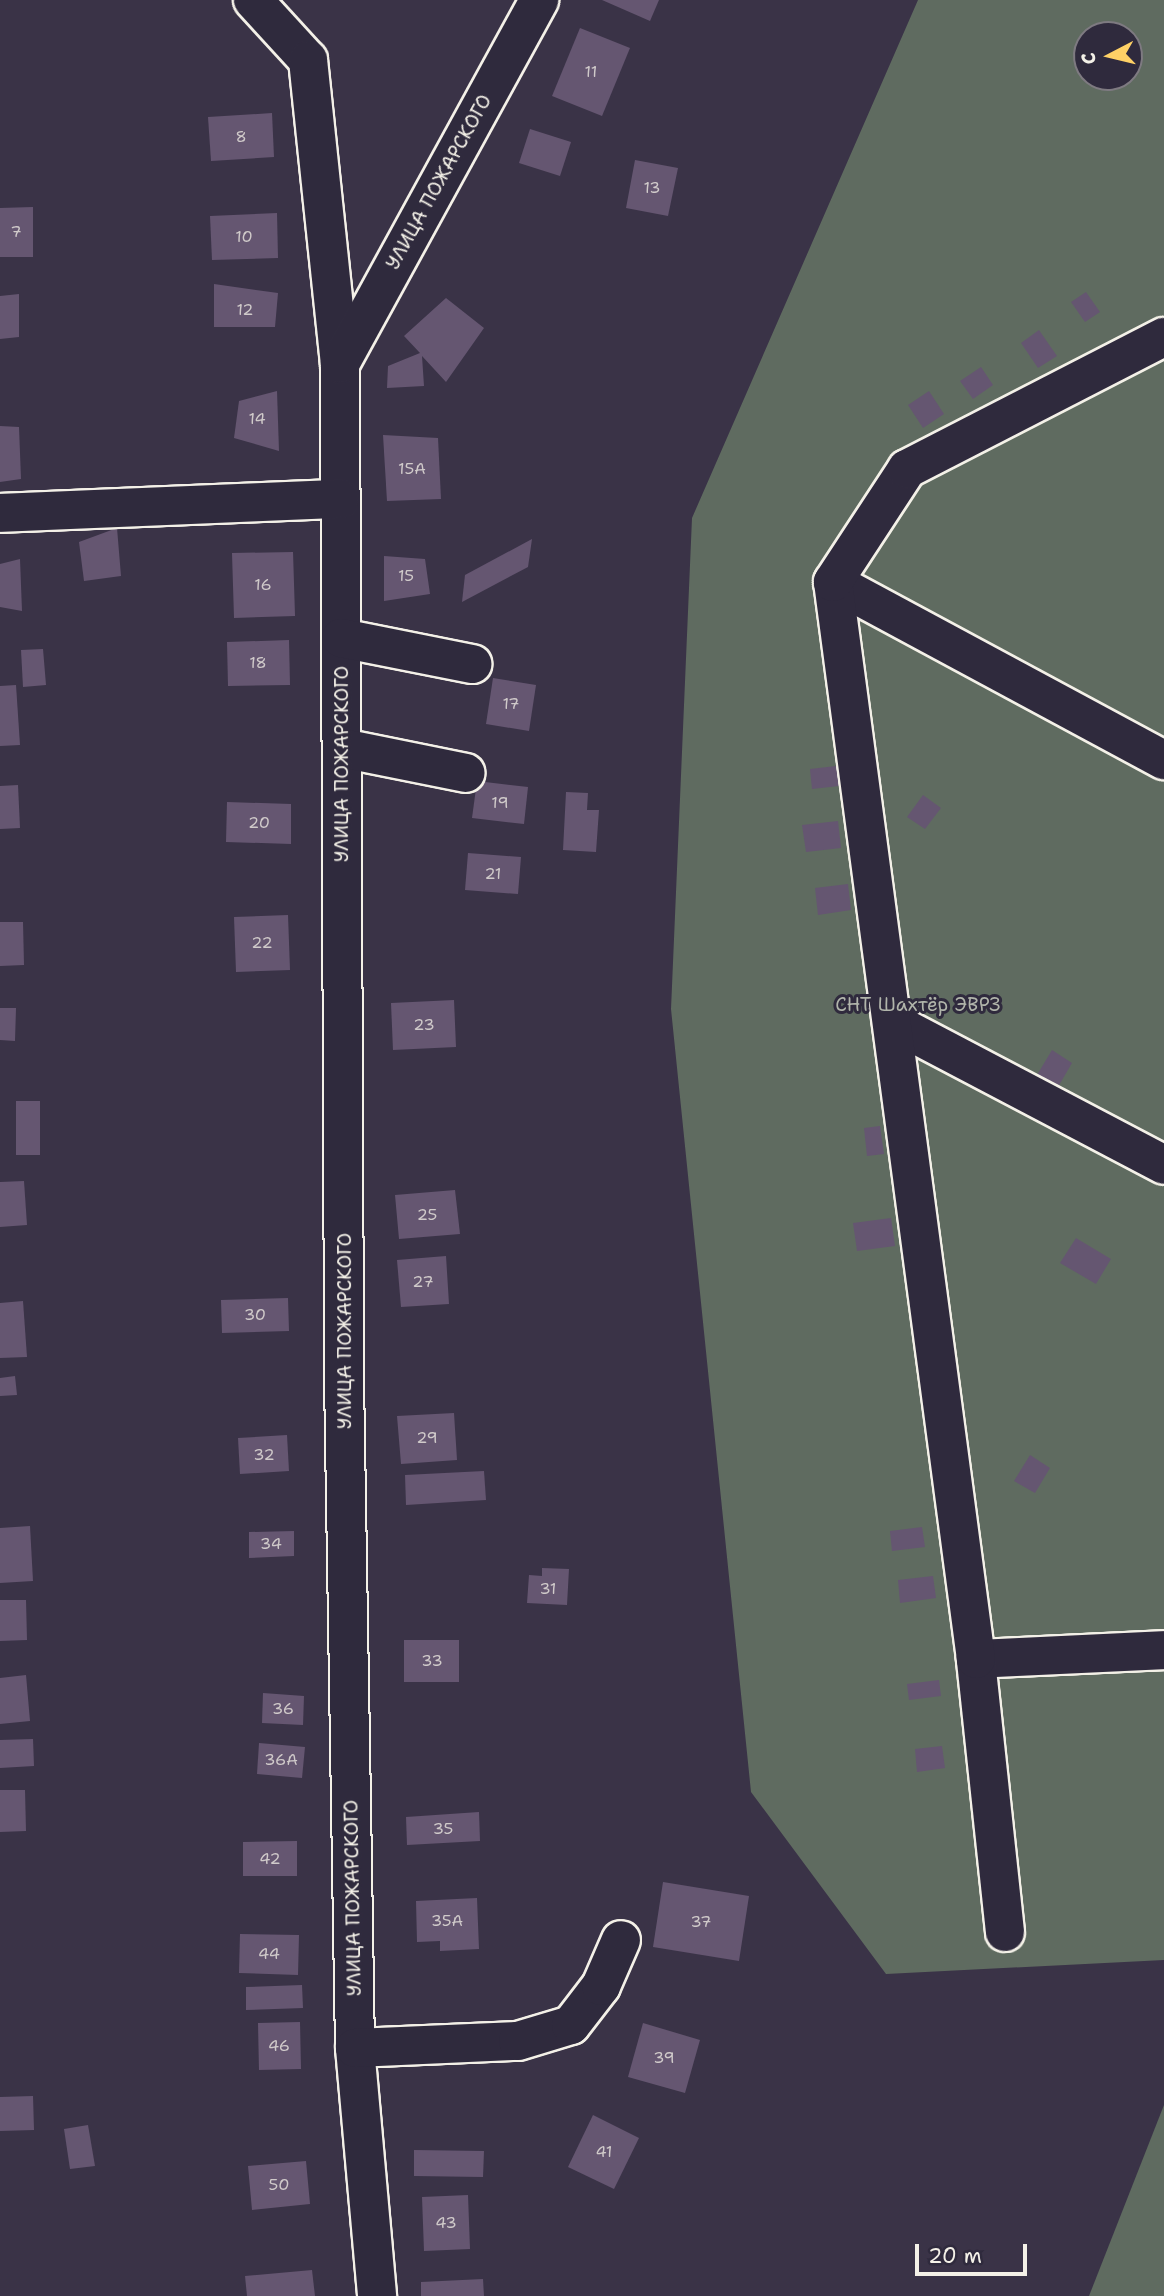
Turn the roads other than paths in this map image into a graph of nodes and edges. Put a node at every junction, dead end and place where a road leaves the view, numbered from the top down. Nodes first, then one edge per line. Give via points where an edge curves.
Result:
1 (253, 0) edge
2 (539, 0) edge
3 (1164, 337) edge
4 (340, 364) junction
5 (341, 499) junction
6 (0, 513) edge
7 (833, 582) junction
8 (341, 638) junction
9 (472, 664) dead end
10 (342, 748) junction
11 (1164, 760) edge
12 (466, 773) dead end
13 (894, 1023) junction
14 (1164, 1165) edge
15 (1164, 1650) edge
16 (976, 1660) junction
17 (1005, 1932) dead end
18 (621, 1940) dead end
19 (355, 2049) junction
20 (377, 2296) edge

1 - 4 street, УЛИЦА ПОЖАРСКОГО via 308,60
2 - 4 street, УЛИЦА ПОЖАРСКОГО
3 - 7 street via 907,469
4 - 5 street, УЛИЦА ПОЖАРСКОГО
5 - 6 street
5 - 8 street, УЛИЦА ПОЖАРСКОГО
7 - 11 street
7 - 13 street
8 - 9 street
8 - 10 street, УЛИЦА ПОЖАРСКОГО
10 - 12 street
10 - 19 street, УЛИЦА ПОЖАРСКОГО via 344,1378
13 - 14 street
13 - 16 street
15 - 16 street
16 - 17 street
18 - 19 street via 601,1986 571,2025 518,2041
19 - 20 street, УЛИЦА ПОЖАРСКОГО

